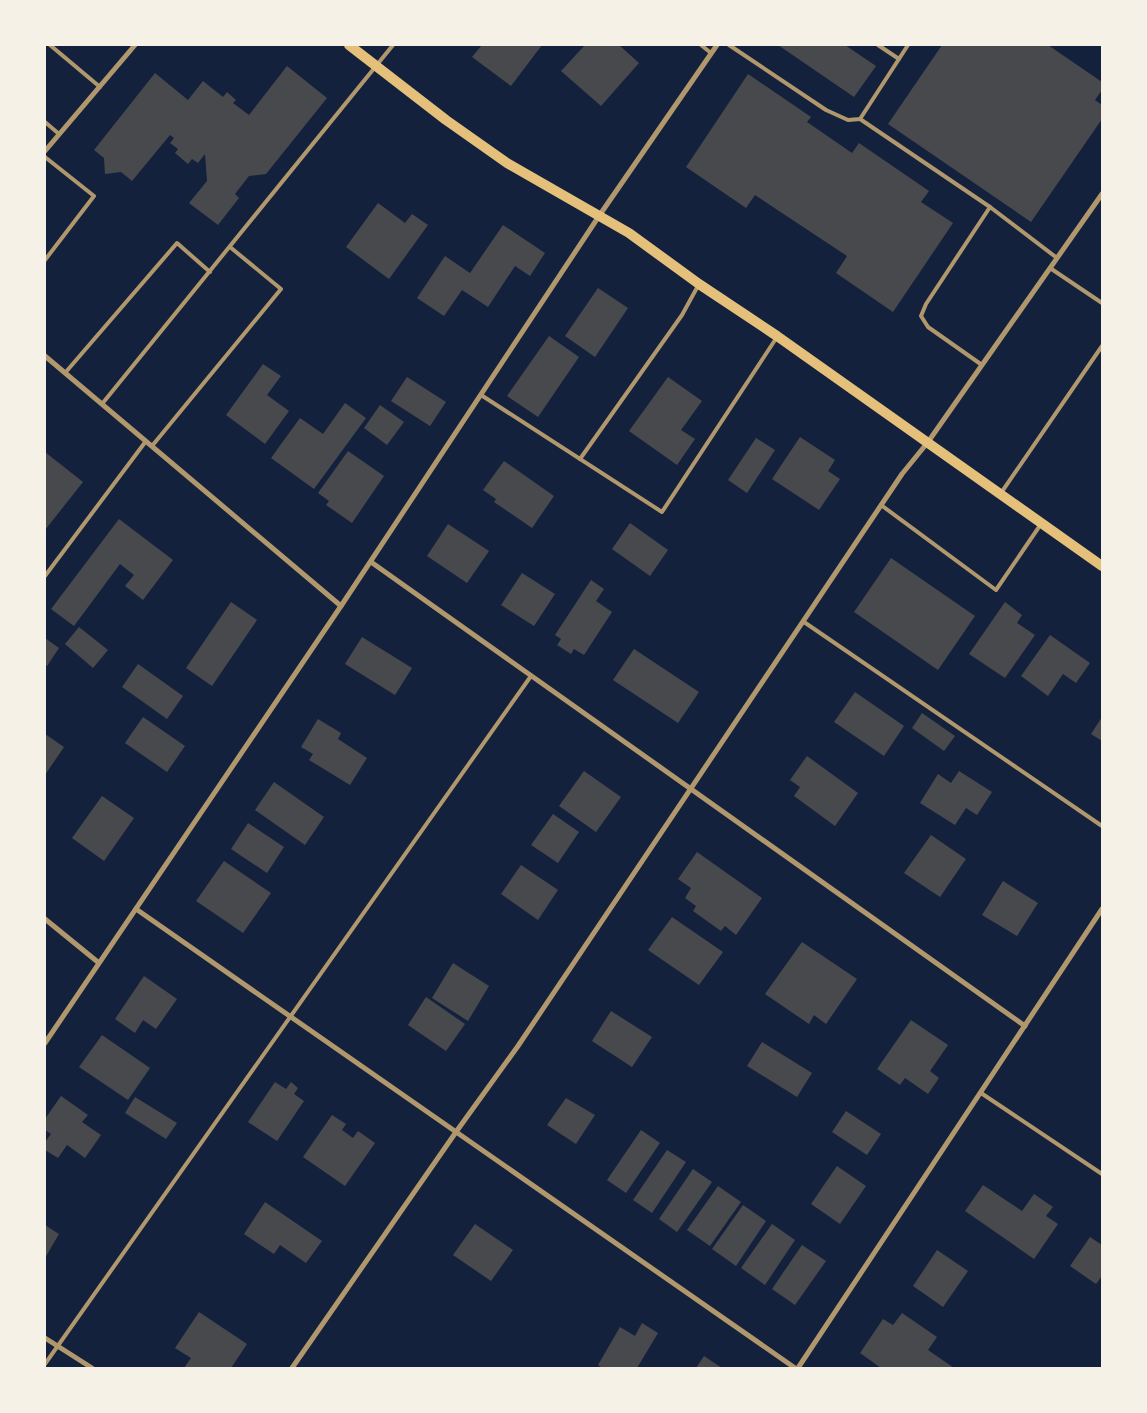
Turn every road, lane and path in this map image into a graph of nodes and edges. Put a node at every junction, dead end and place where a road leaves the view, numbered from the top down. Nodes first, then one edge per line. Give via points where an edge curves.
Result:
1 (50, 45) edge
2 (135, 45) edge
3 (349, 45) edge
4 (393, 45) edge
5 (700, 45) edge
6 (717, 45) edge
7 (729, 45) edge
8 (878, 45) edge
9 (908, 45) edge
10 (711, 53) junction
11 (899, 59) junction
12 (377, 67) junction
13 (100, 87) junction
14 (860, 119) junction
15 (45, 122) edge
16 (59, 134) junction
17 (45, 151) edge
18 (45, 157) edge
19 (1102, 194) edge
20 (990, 206) junction
21 (600, 216) junction
22 (230, 247) junction
23 (1057, 258) junction
24 (45, 260) edge
25 (1050, 268) junction
26 (210, 272) junction
27 (699, 284) junction
28 (1102, 303) edge
29 (778, 336) junction
30 (1102, 346) edge
31 (45, 356) edge
32 (982, 365) junction
33 (65, 373) junction
34 (481, 395) junction
35 (102, 404) junction
36 (146, 441) junction
37 (928, 442) junction
38 (152, 446) junction
39 (580, 459) junction
40 (1000, 494) junction
41 (881, 505) junction
42 (1041, 523) junction
43 (371, 562) junction
44 (1102, 566) edge
45 (45, 576) edge
46 (342, 606) junction
47 (804, 622) junction
48 (530, 676) junction
49 (690, 790) junction
50 (1102, 826) edge
51 (136, 909) junction
52 (1102, 910) edge
53 (45, 919) edge
54 (99, 963) junction
55 (290, 1016) junction
56 (1025, 1026) junction
57 (45, 1043) edge
58 (981, 1093) junction
59 (456, 1132) junction
60 (1102, 1174) edge
61 (45, 1338) edge
62 (57, 1346) junction
63 (45, 1364) edge
64 (92, 1368) edge
65 (292, 1368) edge
66 (796, 1368) edge

1 - 13 lane
2 - 13 street
3 - 12 main road
4 - 12 lane
5 - 10 lane
6 - 10 street
7 - 14 lane via 826,110 848,120
8 - 11 lane
9 - 11 lane
10 - 21 street
11 - 14 lane
12 - 21 main road via 507,163
12 - 22 lane
13 - 16 street
14 - 20 lane
15 - 16 lane
16 - 17 street
18 - 24 lane via 94,196
19 - 23 street
20 - 23 lane
20 - 32 lane via 926,304 922,316 928,327
21 - 27 main road via 629,232
21 - 34 street
22 - 26 lane
22 - 38 lane via 281,289
23 - 25 street
25 - 28 lane
25 - 32 street
26 - 33 lane via 177,243
26 - 35 lane
27 - 29 main road
27 - 39 lane via 682,315
29 - 37 main road
29 - 39 lane via 662,512
30 - 40 lane
31 - 33 street
32 - 37 street
33 - 35 street
34 - 39 lane
34 - 43 street
35 - 36 street
36 - 38 street
36 - 45 lane
37 - 40 main road
37 - 41 street
38 - 46 street
40 - 42 main road
41 - 42 lane via 996,590
41 - 47 street
42 - 44 main road
43 - 46 street
43 - 48 street
46 - 51 street
47 - 49 street
47 - 50 lane
48 - 49 street
48 - 55 lane
49 - 56 street
49 - 59 street via 518,1046
51 - 54 street
51 - 55 street
52 - 56 street
53 - 54 street
54 - 57 street
55 - 59 street
55 - 62 lane
56 - 58 street
58 - 60 lane
58 - 66 street
59 - 65 street
59 - 66 street
61 - 62 street
62 - 63 lane
62 - 64 street

